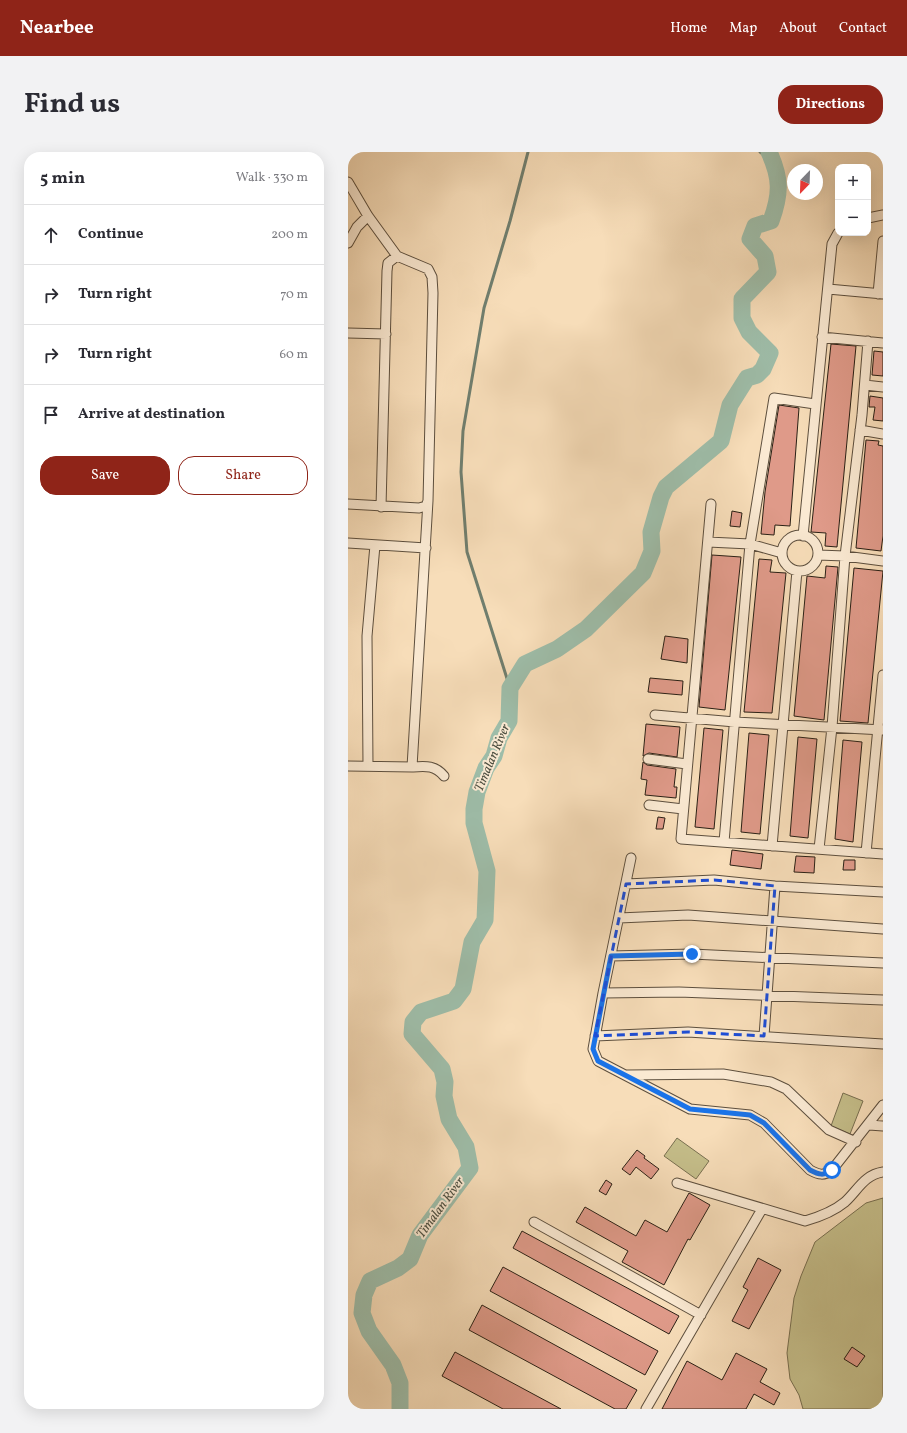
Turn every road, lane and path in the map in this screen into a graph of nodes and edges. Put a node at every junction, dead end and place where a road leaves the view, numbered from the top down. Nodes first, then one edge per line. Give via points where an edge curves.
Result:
1 (348, 182) edge
2 (368, 216) junction
3 (875, 217) edge
4 (883, 224) edge
5 (836, 236) edge
6 (883, 241) edge
7 (348, 243) edge
8 (397, 256) junction
9 (828, 288) junction
10 (880, 294) edge
11 (348, 333) edge
12 (386, 334) junction
13 (822, 337) junction
14 (868, 341) junction
15 (883, 343) edge
16 (865, 385) junction
17 (883, 387) edge
18 (816, 404) junction
19 (860, 430) junction
20 (883, 434) edge
21 (428, 502) junction
22 (348, 504) edge
23 (711, 504) dead end
24 (381, 507) junction
25 (803, 536) junction
26 (708, 542) junction
27 (348, 543) edge
28 (750, 544) junction
29 (375, 545) junction
30 (426, 548) junction
31 (782, 553) junction
32 (818, 555) junction
33 (845, 556) junction
34 (883, 561) edge
35 (798, 571) junction
36 (883, 675) edge
37 (882, 685) edge
38 (655, 715) dead end
39 (691, 718) junction
40 (735, 722) junction
41 (784, 724) junction
42 (832, 727) junction
43 (880, 730) edge
44 (648, 759) dead end
45 (687, 764) junction
46 (348, 766) edge
47 (368, 766) junction
48 (412, 767) junction
49 (444, 776) dead end
50 (873, 777) junction
51 (883, 778) edge
52 (649, 805) dead end
53 (683, 809) junction
54 (724, 842) junction
55 (772, 846) junction
56 (819, 849) junction
57 (866, 853) junction
58 (883, 854) edge
59 (631, 858) dead end
60 (626, 884) junction
61 (775, 886) junction
62 (883, 892) edge
63 (619, 918) junction
64 (772, 922) junction
65 (883, 929) edge
66 (611, 956) junction
67 (770, 957) junction
68 (883, 962) edge
69 (603, 993) junction
70 (767, 996) junction
71 (883, 1000) edge
72 (595, 1036) junction
73 (764, 1036) junction
74 (883, 1044) edge
75 (626, 1075) junction
76 (883, 1105) edge
77 (869, 1125) junction
78 (883, 1126) edge
79 (856, 1142) junction
80 (883, 1172) edge
81 (677, 1183) dead end
82 (762, 1209) junction
83 (534, 1222) dead end
84 (701, 1315) junction
85 (646, 1409) edge

1 - 2 street
2 - 7 street via 357,227
2 - 8 street
3 - 4 street
5 - 9 street via 832,244
6 - 10 street
8 - 12 street via 388,263
8 - 21 street via 428,269 432,277
9 - 10 street
9 - 13 street
11 - 12 street
12 - 24 street
13 - 14 street
13 - 18 street
14 - 15 street
14 - 16 street
16 - 17 street
16 - 19 street
18 - 25 street
18 - 28 street via 774,398
19 - 20 street
19 - 33 street
21 - 24 street via 426,506 419,508
21 - 30 street
22 - 24 street
23 - 26 street
25 - 31 street via 793,536 785,543
25 - 32 street via 811,539
26 - 28 street
26 - 39 street
27 - 29 street
28 - 31 street
28 - 40 street
29 - 30 street
29 - 47 street via 368,636
30 - 48 street
31 - 35 street via 783,561 789,568
32 - 33 street
32 - 35 street via 814,564 807,570
33 - 34 street
33 - 42 street
35 - 41 street
36 - 37 street
37 - 43 street
38 - 39 street
39 - 40 street
39 - 45 street
40 - 41 street
40 - 54 street
41 - 42 street
41 - 55 street
42 - 43 street
42 - 56 street
43 - 50 street
44 - 45 street
45 - 53 street
46 - 47 street
47 - 48 street
48 - 49 street via 429,766 436,768
50 - 51 street
50 - 57 street
52 - 53 street
53 - 54 street via 681,839
54 - 55 street
55 - 56 street
56 - 57 street
57 - 58 street
59 - 60 street
60 - 61 street via 714,880
60 - 63 street
61 - 62 street
61 - 64 street
63 - 64 street via 688,915
63 - 66 street
64 - 65 street
64 - 67 street
66 - 67 street via 692,954
66 - 69 street
67 - 68 street
67 - 70 street
69 - 70 street via 679,992
69 - 72 street
70 - 71 street
70 - 73 street
72 - 73 street via 688,1032
72 - 75 street via 593,1049 598,1061
73 - 74 street
75 - 79 street via 723,1074 771,1082 786,1089 829,1130
75 - 79 street via 690,1109 750,1115 764,1123 810,1170 818,1174 826,1174 832,1170
76 - 77 street
77 - 78 street
77 - 79 street
80 - 82 street via 866,1178 845,1202 836,1208 805,1222
81 - 82 street
82 - 84 street
83 - 84 street
84 - 85 street

